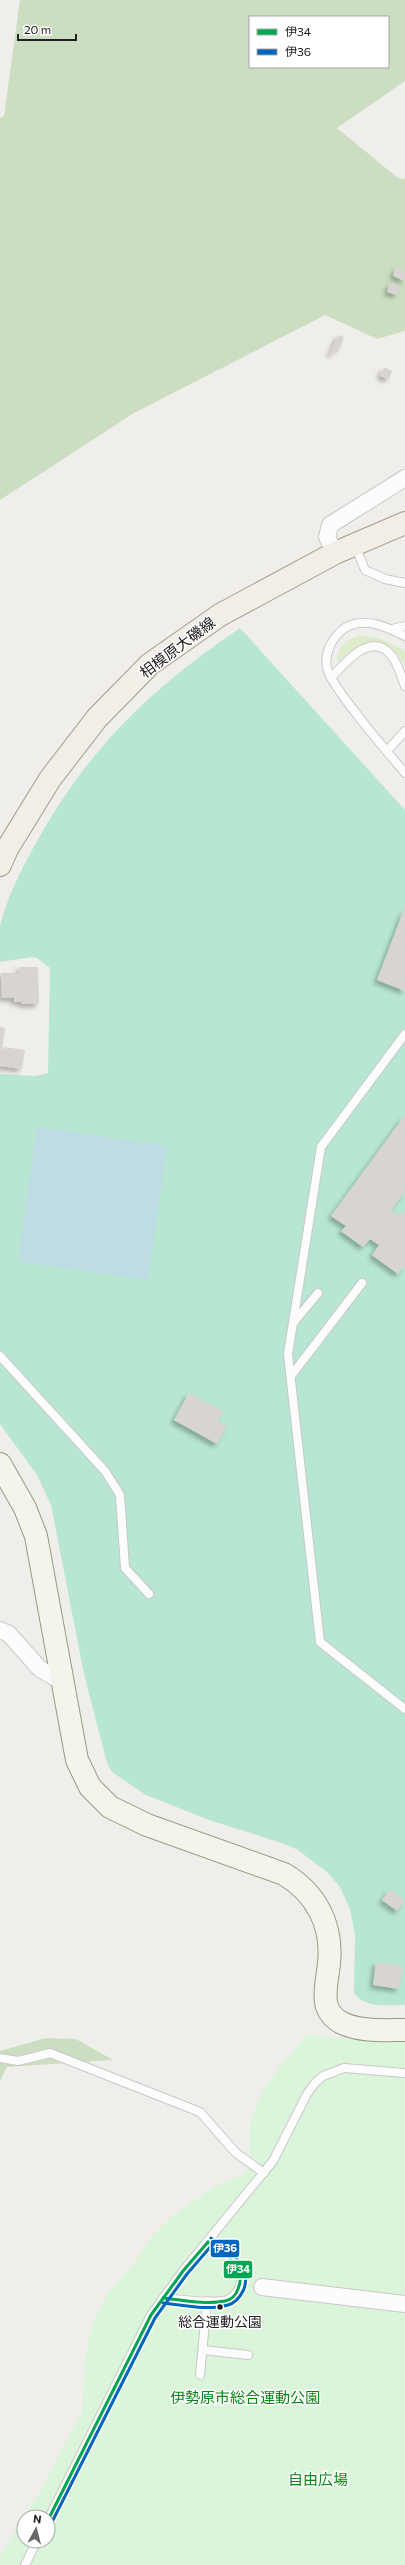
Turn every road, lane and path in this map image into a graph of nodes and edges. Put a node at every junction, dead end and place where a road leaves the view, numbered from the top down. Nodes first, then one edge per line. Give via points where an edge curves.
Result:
1 (405, 478) edge
2 (405, 523) edge
3 (355, 545) junction
4 (335, 553) junction
5 (405, 582) edge
6 (405, 626) edge
7 (392, 629) junction
8 (405, 636) edge
9 (330, 678) junction
10 (405, 686) edge
11 (405, 731) edge
12 (387, 751) junction
13 (405, 773) edge
14 (0, 865) edge
15 (405, 1034) edge
16 (362, 1283) dead end
17 (318, 1293) dead end
18 (293, 1323) junction
19 (0, 1356) edge
20 (291, 1376) junction
21 (0, 1464) edge
22 (149, 1594) dead end
23 (0, 1630) edge
24 (61, 1681) junction
25 (405, 1709) edge
26 (405, 2030) edge
27 (0, 2058) edge
28 (405, 2073) edge
29 (264, 2173) junction
30 (208, 2242) junction
31 (262, 2287) dead end
32 (163, 2298) junction
33 (207, 2301) junction
34 (405, 2304) edge
35 (203, 2350) junction
36 (248, 2356) dead end
37 (200, 2375) dead end
38 (53, 2509) edge
39 (33, 2549) edge
40 (25, 2565) edge

1 - 4 street via 330,525 327,537
2 - 3 main road, 相模原大磯線
3 - 4 main road, 相模原大磯線
3 - 5 lane via 365,570 385,579
4 - 14 main road, 相模原大磯線 via 220,615 150,664 97,718 50,779
6 - 7 lane
7 - 8 lane
7 - 9 lane via 366,622 343,629 330,644 326,656
9 - 10 lane via 359,649 369,646 380,648 390,654
9 - 12 lane
11 - 12 lane
12 - 13 lane
15 - 18 lane via 321,1147
16 - 20 lane
17 - 18 lane
18 - 20 lane via 288,1354
19 - 22 lane via 105,1471 120,1495 125,1568
20 - 25 lane via 320,1642
21 - 24 street via 25,1508 36,1536
23 - 24 street via 9,1634 40,1669
24 - 26 street via 77,1760 83,1776 99,1799 147,1825 295,1880 312,1897 327,1924 330,1960 326,2002 333,2016 341,2023 357,2029
27 - 29 lane via 18,2061 50,2053 200,2112 236,2153
28 - 29 lane via 356,2067 333,2071 323,2076 306,2094 288,2135
29 - 30 lane
30 - 32 lane
30 - 33 lane via 236,2265 241,2274 241,2283 229,2300
31 - 34 street
32 - 33 lane
32 - 38 lane via 150,2315
33 - 35 lane
35 - 36 lane
35 - 37 lane
39 - 40 lane

